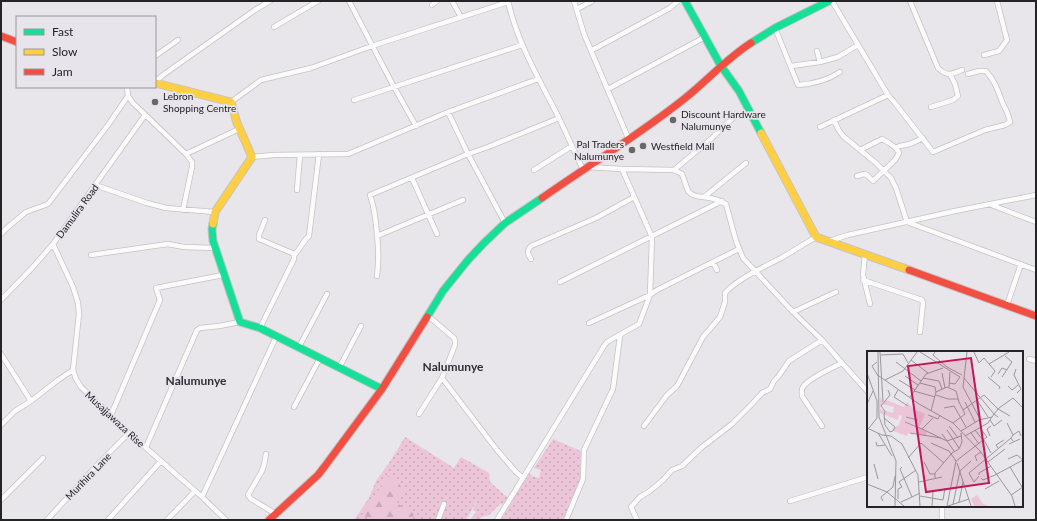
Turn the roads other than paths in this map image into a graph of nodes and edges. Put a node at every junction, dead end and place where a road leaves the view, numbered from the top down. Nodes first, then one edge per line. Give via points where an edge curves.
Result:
1 (270, 1) edge
2 (318, 1) edge
3 (349, 1) edge
4 (437, 1) edge
5 (452, 1) edge
6 (574, 1) edge
7 (592, 1) edge
8 (678, 1) edge
9 (685, 1) edge
10 (829, 1) edge
11 (832, 1) edge
12 (910, 1) edge
13 (997, 1) edge
14 (508, 2) edge
15 (432, 5) dead end
16 (577, 9) junction
17 (461, 17) junction
18 (274, 27) dead end
19 (775, 28) junction
20 (1, 36) edge
21 (705, 37) junction
22 (178, 40) dead end
23 (16, 42) edge
24 (522, 45) junction
25 (858, 45) junction
26 (372, 46) junction
27 (591, 50) junction
28 (817, 51) dead end
29 (156, 55) edge
30 (984, 55) dead end
31 (820, 62) junction
32 (721, 66) junction
33 (791, 66) junction
34 (962, 70) dead end
35 (840, 72) dead end
36 (950, 74) junction
37 (968, 74) dead end
38 (538, 78) junction
39 (156, 82) edge
40 (156, 83) edge
41 (394, 87) junction
42 (127, 88) edge
43 (608, 89) junction
44 (888, 95) junction
45 (128, 96) junction
46 (354, 100) dead end
47 (231, 102) junction
48 (931, 107) dead end
49 (448, 112) junction
50 (736, 114) dead end
51 (145, 115) junction
52 (559, 118) junction
53 (834, 120) junction
54 (416, 126) junction
55 (820, 127) dead end
56 (239, 129) junction
57 (923, 138) junction
58 (629, 140) junction
59 (572, 146) junction
60 (896, 148) junction
61 (860, 150) junction
62 (186, 154) junction
63 (319, 154) junction
64 (468, 154) junction
65 (300, 155) junction
66 (252, 157) junction
67 (746, 163) dead end
68 (585, 168) junction
69 (622, 169) junction
70 (534, 170) dead end
71 (674, 170) junction
72 (884, 171) junction
73 (857, 176) dead end
74 (412, 178) junction
75 (95, 185) junction
76 (297, 190) dead end
77 (1036, 195) edge
78 (634, 197) junction
79 (704, 197) junction
80 (463, 200) dead end
81 (722, 201) junction
82 (989, 204) junction
83 (184, 210) junction
84 (215, 212) junction
85 (428, 215) junction
86 (265, 220) dead end
87 (907, 222) junction
88 (1036, 222) edge
89 (505, 223) junction
90 (1, 234) edge
91 (437, 234) dead end
92 (377, 236) junction
93 (652, 236) junction
94 (816, 237) junction
95 (829, 242) junction
96 (53, 244) junction
97 (215, 248) junction
98 (739, 249) junction
99 (865, 254) junction
100 (91, 255) dead end
101 (294, 255) junction
102 (531, 259) dead end
103 (713, 262) junction
104 (1021, 264) junction
105 (717, 270) dead end
106 (1036, 270) edge
107 (755, 271) junction
108 (224, 274) junction
109 (377, 276) dead end
110 (863, 280) junction
111 (560, 282) dead end
112 (836, 292) dead end
113 (327, 294) dead end
114 (650, 295) junction
115 (1, 300) edge
116 (870, 304) dead end
117 (1007, 305) junction
118 (793, 312) junction
119 (427, 315) junction
120 (1036, 316) edge
121 (240, 322) junction
122 (589, 323) dead end
123 (361, 326) dead end
124 (260, 328) junction
125 (920, 332) dead end
126 (620, 336) junction
127 (276, 337) junction
128 (822, 340) junction
129 (299, 347) junction
130 (1, 354) edge
131 (320, 358) junction
132 (1029, 359) dead end
133 (1036, 362) edge
134 (842, 363) junction
135 (339, 368) junction
136 (73, 370) junction
137 (442, 378) junction
138 (382, 389) junction
139 (867, 391) edge
140 (31, 401) junction
141 (294, 407) dead end
142 (419, 414) dead end
143 (111, 415) junction
144 (1, 425) edge
145 (644, 426) dead end
146 (822, 426) dead end
147 (129, 434) junction
148 (146, 447) junction
149 (266, 454) dead end
150 (44, 458) dead end
151 (161, 461) junction
152 (867, 477) edge
153 (523, 478) junction
154 (195, 491) junction
155 (202, 497) junction
156 (1, 500) edge
157 (790, 501) dead end
158 (444, 504) dead end
159 (942, 507) edge
160 (276, 514) junction
161 (47, 520) edge
162 (108, 520) edge
163 (167, 520) edge
164 (226, 520) edge
165 (269, 520) edge
166 (438, 520) edge
167 (497, 520) edge
168 (566, 520) edge
169 (637, 520) edge
170 (942, 520) edge

1 - 39 street
2 - 18 street
3 - 26 street
4 - 15 street
5 - 17 street
6 - 16 street
7 - 16 street
8 - 27 street via 670,8
9 - 21 street
10 - 19 street
11 - 25 street
12 - 36 street via 938,68 943,73
13 - 30 street via 1007,40 999,51
14 - 17 street
14 - 24 street
16 - 27 street
17 - 26 street
19 - 32 street
19 - 33 street
20 - 23 street
21 - 32 street
21 - 43 street
22 - 29 street
24 - 38 street
24 - 41 street
25 - 31 street via 838,57
25 - 44 street
26 - 41 street
26 - 47 street via 312,68 261,80
27 - 43 street
28 - 31 street
31 - 33 street
32 - 58 street
32 - 94 street via 739,91
33 - 35 street via 798,85 821,81
34 - 36 street
36 - 48 street via 958,96
37 - 57 street via 986,71 998,89 1010,122 933,152
38 - 49 street
38 - 52 street
40 - 47 street
41 - 46 street
41 - 54 street
42 - 45 street
43 - 58 street
44 - 53 street
44 - 57 street
45 - 51 street
45 - 90 street via 48,204 26,212
47 - 56 street
49 - 54 street
49 - 64 street
50 - 71 street
51 - 62 street
51 - 75 street, Damulira Road
52 - 59 street
52 - 64 street
53 - 55 street
53 - 61 street via 843,136
54 - 63 street via 348,154
56 - 62 street
56 - 66 street
57 - 60 street
58 - 68 street
59 - 68 street
59 - 70 street
60 - 61 street via 882,140
60 - 72 street via 899,153
61 - 72 street
62 - 83 street via 192,164
63 - 65 street
63 - 101 street via 309,236
64 - 74 street
64 - 89 street
65 - 66 street
65 - 76 street
66 - 84 street
67 - 79 street
68 - 69 street
68 - 89 street
69 - 71 street
69 - 78 street
71 - 79 street via 682,174 690,194
72 - 73 street via 873,181 864,174
72 - 87 street via 896,188
74 - 85 street
74 - 92 street via 370,195 375,211
75 - 83 street via 147,203
75 - 96 street, Damulira Road
77 - 82 street
78 - 93 street
78 - 102 street via 596,218 531,246 528,253
79 - 81 street
80 - 85 street
81 - 93 street
81 - 98 street via 726,204
82 - 87 street
82 - 88 street
83 - 84 street
84 - 97 street via 212,229
85 - 91 street
85 - 92 street
86 - 101 street via 259,239
87 - 95 street via 848,235
87 - 104 street
89 - 119 street via 468,260
92 - 109 street
93 - 111 street
93 - 114 street
94 - 95 street
94 - 107 street
95 - 99 street
96 - 115 street, Damulira Road
96 - 136 street via 78,303
97 - 100 street via 168,244
97 - 108 street
98 - 103 street
98 - 107 street
99 - 110 street
99 - 117 street
101 - 124 street
103 - 105 street
103 - 114 street
104 - 106 street
104 - 117 street
107 - 118 street
107 - 145 street via 725,293 726,302 720,317 703,337 678,386 667,395
108 - 121 street
108 - 143 street via 156,288 160,300
110 - 116 street
110 - 125 street via 923,301
112 - 118 street
113 - 129 street
114 - 122 street
114 - 126 street via 639,324
117 - 120 street
118 - 128 street
119 - 137 street via 455,341
119 - 138 street
121 - 124 street
121 - 148 street via 196,330
123 - 135 street
124 - 127 street
126 - 153 street via 604,346
126 - 168 street via 613,389 584,450 583,479
127 - 129 street
127 - 155 street
128 - 134 street
128 - 169 street via 789,361 770,389 762,393 732,424 640,497 631,507
129 - 131 street
130 - 140 street
131 - 135 street
131 - 141 street
132 - 133 street
134 - 139 street
134 - 146 street via 801,390 802,396
135 - 138 street
136 - 140 street
136 - 143 street, Musajjawaza Rise via 81,387
137 - 142 street
137 - 153 street via 497,450
138 - 160 street via 318,475
140 - 144 street via 15,411
143 - 147 street, Musajjawaza Rise
147 - 148 street, Musajjawaza Rise
147 - 161 street, Murihira Lane
148 - 151 street, Musajjawaza Rise
149 - 160 street via 262,471 248,495
150 - 156 street
151 - 154 street, Musajjawaza Rise
151 - 162 street
152 - 157 street
153 - 167 street
154 - 155 street, Musajjawaza Rise
154 - 163 street
155 - 164 street, Musajjawaza Rise
158 - 166 street
159 - 170 street
160 - 165 street

